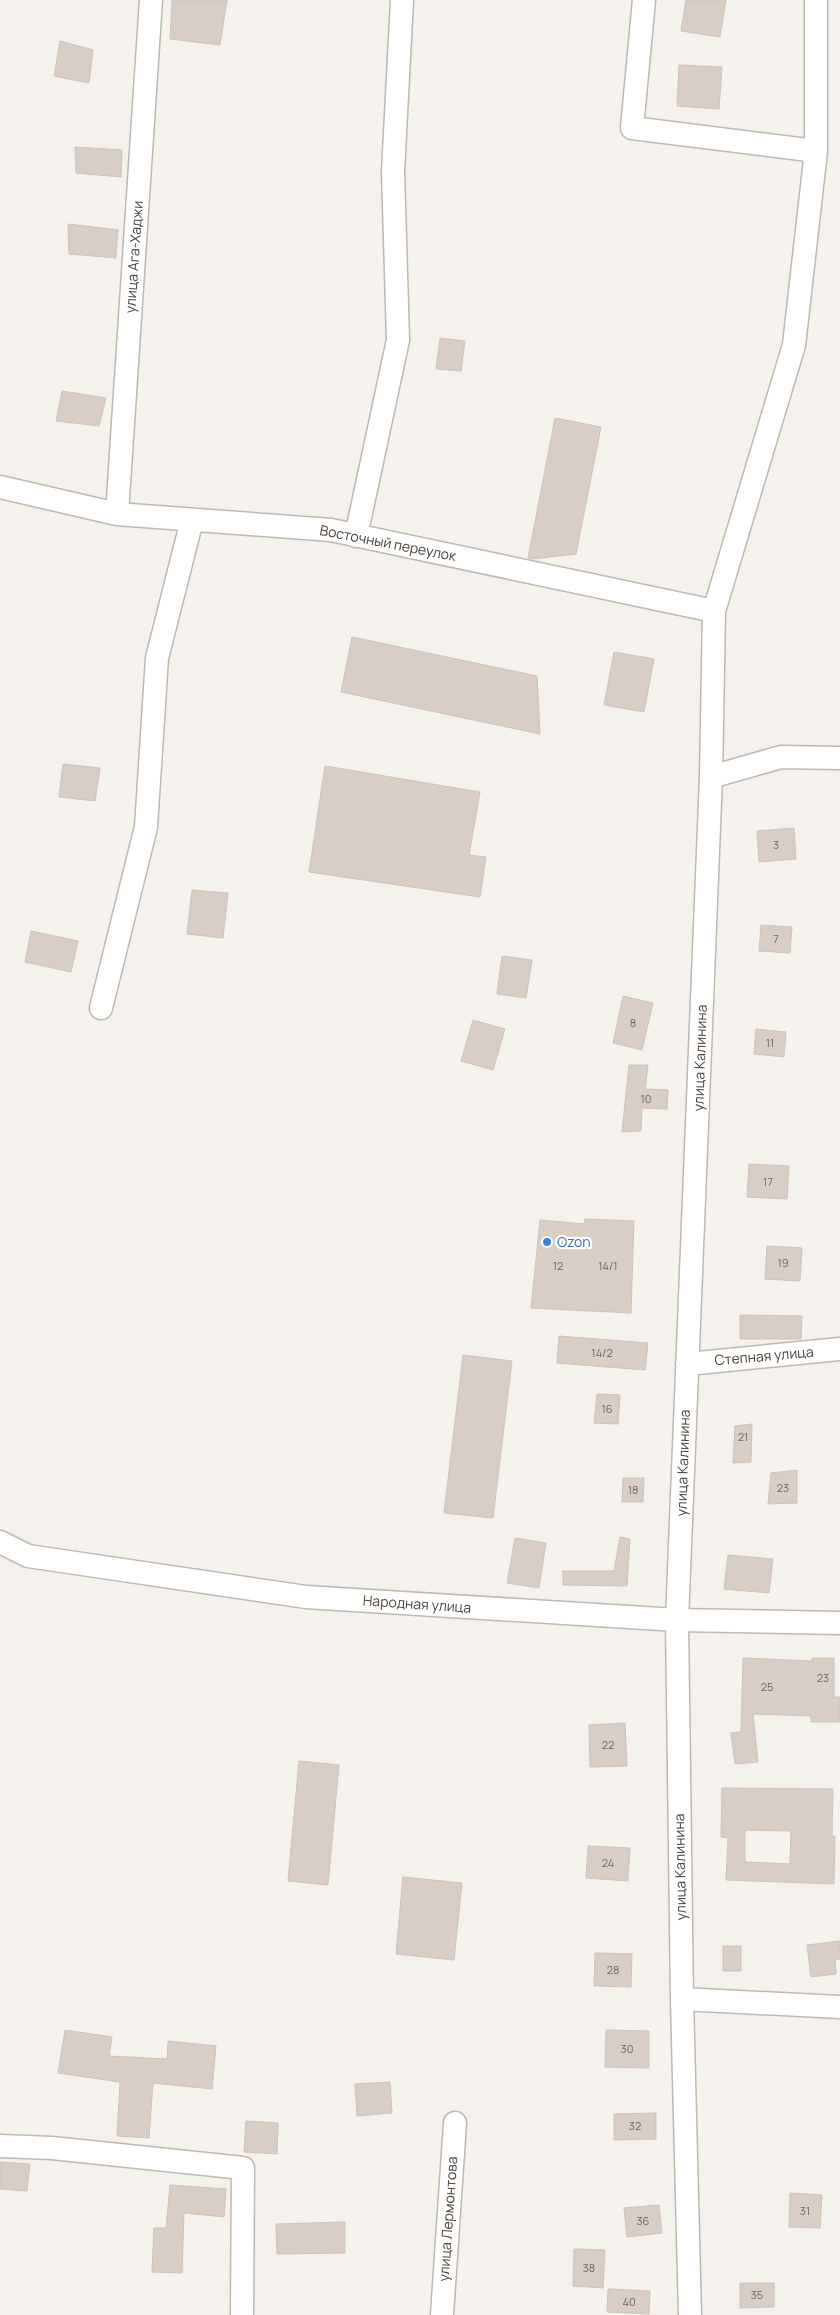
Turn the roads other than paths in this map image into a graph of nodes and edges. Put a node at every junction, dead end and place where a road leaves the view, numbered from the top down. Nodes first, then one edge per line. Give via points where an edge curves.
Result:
1 (151, 0) edge
2 (402, 0) edge
3 (644, 0) edge
4 (816, 0) edge
5 (816, 151) junction
6 (0, 487) edge
7 (117, 514) junction
8 (192, 520) junction
9 (356, 536) junction
10 (714, 611) junction
11 (840, 758) edge
12 (711, 777) junction
13 (101, 1008) dead end
14 (840, 1349) edge
15 (687, 1364) junction
16 (0, 1542) edge
17 (677, 1620) junction
18 (840, 1623) edge
19 (682, 1999) junction
20 (840, 2006) edge
21 (455, 2123) dead end
22 (0, 2146) edge
23 (242, 2315) edge
24 (442, 2315) edge
25 (690, 2315) edge

1 - 7 street, улица Ага-Хаджи
2 - 9 street via 393,172 398,340
3 - 5 street via 632,128
4 - 5 street, улица Калинина
5 - 10 street, улица Калинина via 794,345
6 - 7 street, Восточный переулок
7 - 8 street, Восточный переулок
8 - 9 street, Восточный переулок via 331,530
8 - 13 street via 156,658 146,827
9 - 10 street, Восточный переулок
10 - 12 street, улица Калинина
11 - 12 street via 781,757
12 - 15 street, улица Калинина
14 - 15 street, Степная улица
15 - 17 street, улица Калинина
16 - 17 street, Народная улица via 28,1556 306,1597
17 - 18 street, Народная улица
17 - 19 street, улица Калинина
19 - 20 street
19 - 25 street, улица Калинина
21 - 24 street, улица Лермонтова
22 - 23 street via 52,2148 243,2168

